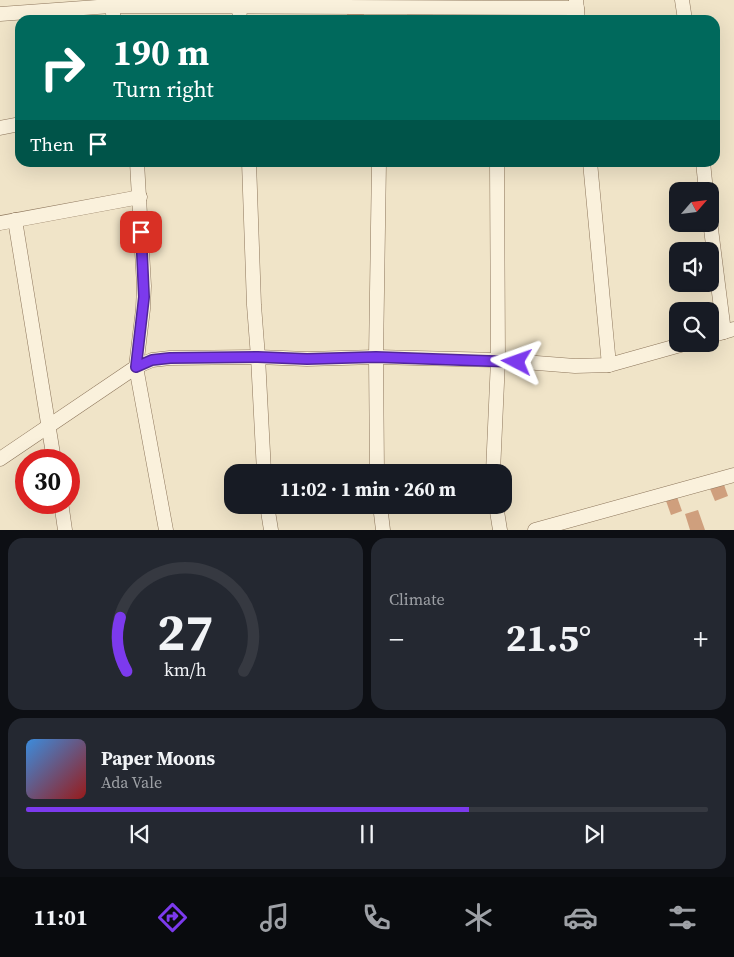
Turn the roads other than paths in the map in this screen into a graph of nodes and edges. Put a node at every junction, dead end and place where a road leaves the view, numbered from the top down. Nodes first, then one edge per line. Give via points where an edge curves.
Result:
1 (682, 0) edge
2 (111, 3) edge
3 (577, 9) edge
4 (240, 13) edge
5 (0, 14) edge
6 (684, 15) edge
7 (15, 125) edge
8 (0, 128) edge
9 (137, 167) edge
10 (249, 167) edge
11 (379, 167) edge
12 (497, 167) edge
13 (590, 167) edge
14 (704, 167) edge
15 (705, 182) edge
16 (140, 197) junction
17 (15, 220) junction
18 (0, 223) edge
19 (712, 232) edge
20 (729, 330) edge
21 (669, 348) edge
22 (258, 357) junction
23 (376, 357) junction
24 (498, 360) junction
25 (608, 365) junction
26 (136, 367) junction
27 (48, 426) junction
28 (52, 449) edge
29 (0, 460) edge
30 (264, 464) edge
31 (377, 464) edge
32 (493, 464) edge
33 (734, 475) edge
34 (63, 514) edge
35 (268, 514) edge
36 (381, 514) edge
37 (497, 514) edge
38 (65, 530) edge
39 (166, 530) edge
40 (271, 530) edge
41 (383, 530) edge
42 (500, 530) edge
43 (535, 530) edge

1 - 6 street
2 - 4 street
2 - 5 street
3 - 4 street
7 - 8 street
9 - 16 street
10 - 22 street
11 - 23 street
12 - 24 street
13 - 25 street
14 - 15 street
16 - 17 street
16 - 26 street via 144,286
17 - 18 street
17 - 27 street
19 - 20 street
21 - 25 street
22 - 23 street
22 - 26 street via 170,358 152,360
22 - 30 street
23 - 24 street
23 - 31 street
24 - 25 street
24 - 32 street
26 - 27 street
26 - 39 street
27 - 28 street
27 - 29 street
33 - 43 street
34 - 38 street
35 - 40 street
36 - 41 street
37 - 42 street

